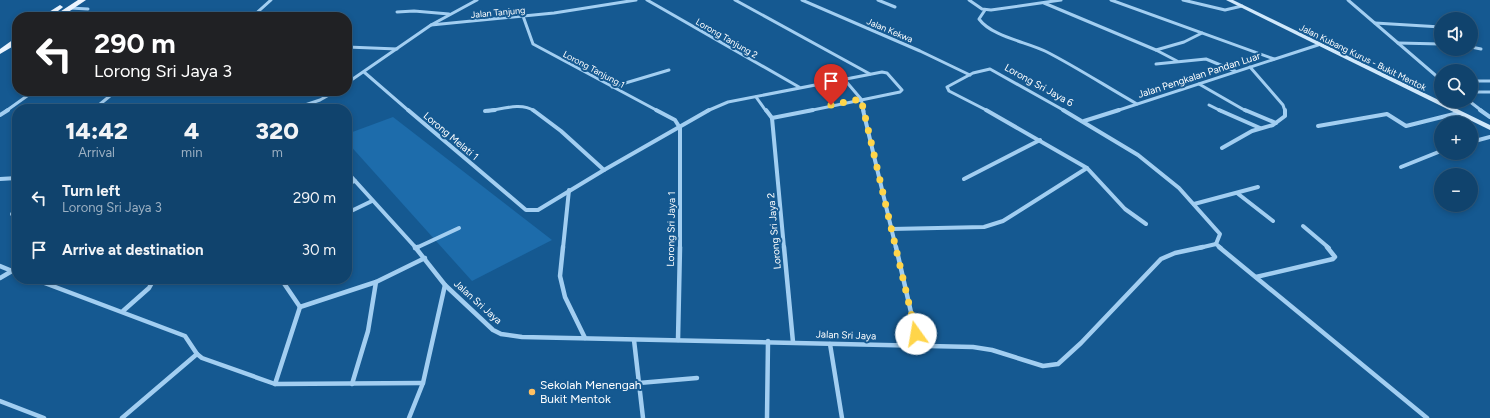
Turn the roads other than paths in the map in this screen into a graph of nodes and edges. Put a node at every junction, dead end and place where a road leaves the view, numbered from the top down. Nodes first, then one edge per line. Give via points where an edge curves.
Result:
1 (71, 0) edge
2 (83, 0) edge
3 (271, 0) edge
4 (477, 0) edge
5 (636, 0) edge
6 (647, 0) edge
7 (734, 0) edge
8 (802, 0) edge
9 (878, 0) edge
10 (969, 0) edge
11 (1061, 0) edge
12 (1111, 0) edge
13 (1183, 0) edge
14 (1229, 0) edge
15 (1349, 1) edge
16 (1044, 2) junction
17 (895, 7) dead end
18 (1244, 7) junction
19 (69, 8) junction
20 (88, 9) dead end
21 (53, 12) edge
22 (63, 12) edge
23 (257, 12) edge
24 (397, 12) dead end
25 (983, 13) junction
26 (449, 14) junction
27 (523, 16) junction
28 (1375, 23) junction
29 (432, 25) junction
30 (1434, 27) edge
31 (1202, 33) junction
32 (12, 37) edge
33 (1398, 43) junction
34 (0, 44) edge
35 (12, 44) edge
36 (1434, 44) edge
37 (1318, 45) junction
38 (352, 47) edge
39 (1478, 48) edge
40 (1481, 49) dead end
41 (397, 50) junction
42 (1156, 50) junction
43 (0, 52) edge
44 (1274, 59) junction
45 (1177, 61) junction
46 (1156, 64) dead end
47 (1250, 67) junction
48 (669, 70) dead end
49 (364, 72) junction
50 (1236, 72) junction
51 (871, 74) junction
52 (1434, 74) edge
53 (970, 76) junction
54 (844, 79) junction
55 (352, 80) edge
56 (1478, 81) edge
57 (1490, 81) edge
58 (1199, 84) junction
59 (612, 87) junction
60 (800, 88) junction
61 (1478, 92) edge
62 (1490, 92) edge
63 (27, 96) edge
64 (110, 96) edge
65 (327, 96) edge
66 (756, 96) junction
67 (861, 99) junction
68 (16, 104) edge
69 (100, 104) edge
70 (308, 104) edge
71 (1137, 104) junction
72 (1209, 105) dead end
73 (12, 107) edge
74 (1478, 108) edge
75 (485, 110) dead end
76 (1458, 113) junction
77 (0, 115) edge
78 (1490, 117) edge
79 (772, 118) junction
80 (1084, 121) junction
81 (1276, 123) junction
82 (1318, 126) dead end
83 (680, 128) junction
84 (1260, 128) junction
85 (1490, 128) edge
86 (1490, 137) edge
87 (1040, 140) junction
88 (1478, 140) edge
89 (1222, 148) dead end
90 (1434, 154) edge
91 (1400, 167) dead end
92 (1087, 168) junction
93 (604, 170) junction
94 (352, 178) edge
95 (0, 179) edge
96 (12, 179) edge
97 (964, 179) dead end
98 (355, 181) junction
99 (352, 182) edge
100 (1258, 187) dead end
101 (569, 190) junction
102 (1237, 192) junction
103 (372, 201) junction
104 (1194, 204) junction
105 (352, 211) edge
106 (1273, 221) dead end
107 (1146, 224) dead end
108 (1303, 226) dead end
109 (459, 228) dead end
110 (891, 229) junction
111 (1216, 244) junction
112 (415, 248) junction
113 (425, 258) junction
114 (0, 266) edge
115 (12, 271) edge
116 (12, 273) edge
117 (1256, 277) junction
118 (0, 278) edge
119 (376, 282) junction
120 (48, 284) edge
121 (151, 284) edge
122 (284, 284) edge
123 (445, 285) junction
124 (300, 307) junction
125 (123, 311) junction
126 (585, 338) junction
127 (634, 340) junction
128 (678, 340) junction
129 (768, 341) junction
130 (793, 342) junction
131 (830, 344) junction
132 (919, 347) junction
133 (197, 354) junction
134 (697, 378) dead end
135 (423, 383) junction
136 (639, 383) junction
137 (275, 384) junction
138 (352, 384) junction
139 (0, 402) edge
140 (44, 418) edge
141 (122, 418) edge
142 (409, 418) edge
143 (643, 418) edge
144 (767, 418) edge
145 (842, 418) edge
146 (1428, 418) edge

1 - 21 main road
2 - 19 main road
3 - 23 street
4 - 26 street
5 - 27 street, Jalan Tanjung
6 - 60 street, Lorong Tanjung 2
7 - 51 street
8 - 53 street, Jalan Kekwa via 920,51
9 - 17 street
10 - 25 street
11 - 16 street
12 - 31 street
13 - 18 street via 1225,10
14 - 18 main road, Jalan Kubang Kurus - Bukit Mentok
15 - 28 street
16 - 25 street
16 - 42 street
18 - 37 main road, Jalan Kubang Kurus - Bukit Mentok
19 - 20 street
19 - 22 main road
24 - 26 street
25 - 71 street via 979,20 984,24 1004,35 1046,51
26 - 29 street
27 - 29 street, Jalan Tanjung
27 - 59 street, Lorong Tanjung 1 via 533,44
28 - 30 street
28 - 33 street
29 - 41 street
31 - 42 street via 1190,40
31 - 44 street
32 - 34 main road
33 - 36 street
33 - 52 street
35 - 43 main road
37 - 44 street, Jalan Pengkalan Pandan Luar
37 - 76 main road, Jalan Kubang Kurus - Bukit Mentok
38 - 41 street
39 - 40 street
41 - 49 street
42 - 45 street
44 - 47 street, Jalan Pengkalan Pandan Luar
45 - 46 street
45 - 50 street via 1206,59
47 - 50 street, Jalan Pengkalan Pandan Luar
47 - 81 street via 1285,109 1285,116
48 - 59 street
49 - 55 street
49 - 101 street, Lorong Melati 1 via 529,211 538,210
50 - 58 street, Jalan Pengkalan Pandan Luar
51 - 54 street
51 - 67 street via 887,73 902,91
53 - 80 street, Lorong Sri Jaya 6 via 984,70 992,70
53 - 87 street, Lorong Sri Jaya 6 via 947,87 947,90
54 - 60 street
54 - 67 street
56 - 57 street
58 - 71 street, Jalan Pengkalan Pandan Luar
58 - 81 street via 1247,111
59 - 83 street, Lorong Tanjung 1 via 675,120
60 - 66 street
61 - 62 street
63 - 68 street
64 - 69 street
65 - 70 street
66 - 79 street
66 - 83 street via 717,106
67 - 79 street
67 - 110 street
71 - 80 street, Jalan Pengkalan Pandan Luar
72 - 84 street
73 - 77 street
74 - 78 street
75 - 93 street via 524,106 529,108 561,131
76 - 82 street via 1406,126 1387,114
76 - 85 main road, Jalan Kubang Kurus - Bukit Mentok
79 - 130 street, Lorong Sri Jaya 2
80 - 104 street, Lorong Sri Jaya 6 via 1152,165
81 - 84 street
83 - 93 street
83 - 128 street, Lorong Sri Jaya 1
84 - 89 street
86 - 88 street
87 - 92 street, Lorong Sri Jaya 6
87 - 97 street
90 - 91 street
92 - 107 street, Lorong Sri Jaya 6 via 1125,210
92 - 110 street via 995,224 984,227
93 - 101 street
94 - 98 street, Jalan Sri Jaya
95 - 96 street
98 - 99 street
98 - 103 street, Jalan Sri Jaya
100 - 102 street
101 - 126 street via 560,276 565,297
102 - 104 street
102 - 106 street
103 - 105 street
103 - 112 street, Jalan Sri Jaya
104 - 111 street, Lorong Sri Jaya 6 via 1220,234
108 - 117 street via 1330,249 1335,257
109 - 112 street
110 - 132 street
111 - 117 street
111 - 132 street, Jalan Sri Jaya via 1160,259 1058,364 1043,366 982,347
112 - 113 street, Jalan Sri Jaya
113 - 119 street
113 - 123 street, Jalan Sri Jaya
114 - 115 street
116 - 118 street
117 - 146 street
119 - 124 street
119 - 138 street via 368,331
120 - 125 street
121 - 125 street
122 - 124 street
123 - 126 street, Jalan Sri Jaya via 493,330 501,334
123 - 135 street
124 - 137 street
125 - 133 street via 185,336
126 - 127 street, Jalan Sri Jaya
127 - 128 street, Jalan Sri Jaya
127 - 136 street
128 - 129 street, Jalan Sri Jaya
129 - 130 street, Jalan Sri Jaya
129 - 144 street
130 - 131 street, Jalan Sri Jaya
131 - 132 street, Jalan Sri Jaya
131 - 145 street
133 - 137 street
133 - 141 street
134 - 136 street
135 - 138 street
135 - 142 street
136 - 143 street
137 - 138 street
139 - 140 street

